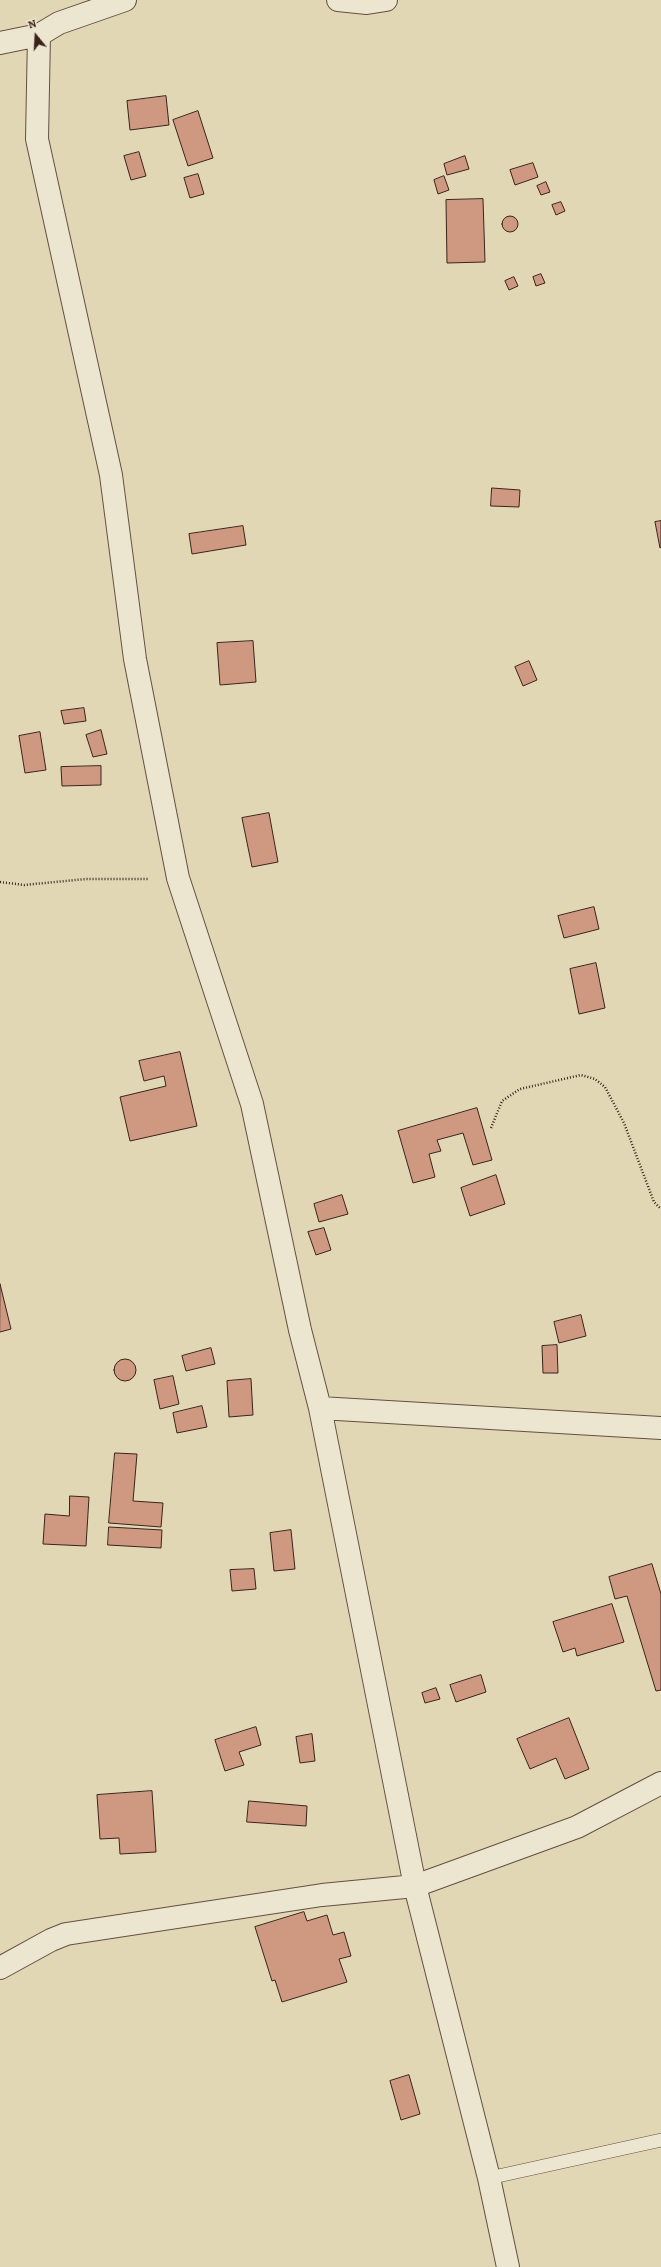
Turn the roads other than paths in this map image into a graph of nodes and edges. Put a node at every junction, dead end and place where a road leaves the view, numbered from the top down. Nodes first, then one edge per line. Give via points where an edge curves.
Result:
1 (79, 0) edge
2 (125, 0) edge
3 (338, 0) edge
4 (386, 0) edge
5 (59, 23) junction
6 (39, 34) junction
7 (0, 43) edge
8 (320, 1408) junction
9 (661, 1428) edge
10 (661, 1783) edge
11 (415, 1886) junction
12 (0, 1968) edge
13 (661, 2140) edge
14 (489, 2178) junction
15 (508, 2267) edge

1 - 5 street
2 - 5 street
3 - 4 street via 367,3
5 - 6 street
6 - 7 street
6 - 8 street via 36,139 111,475 135,659 178,878 252,1104 300,1330
8 - 9 street
8 - 11 street
10 - 11 street via 577,1827
11 - 12 street via 322,1895 66,1934
11 - 14 street
13 - 14 lane
14 - 15 street

